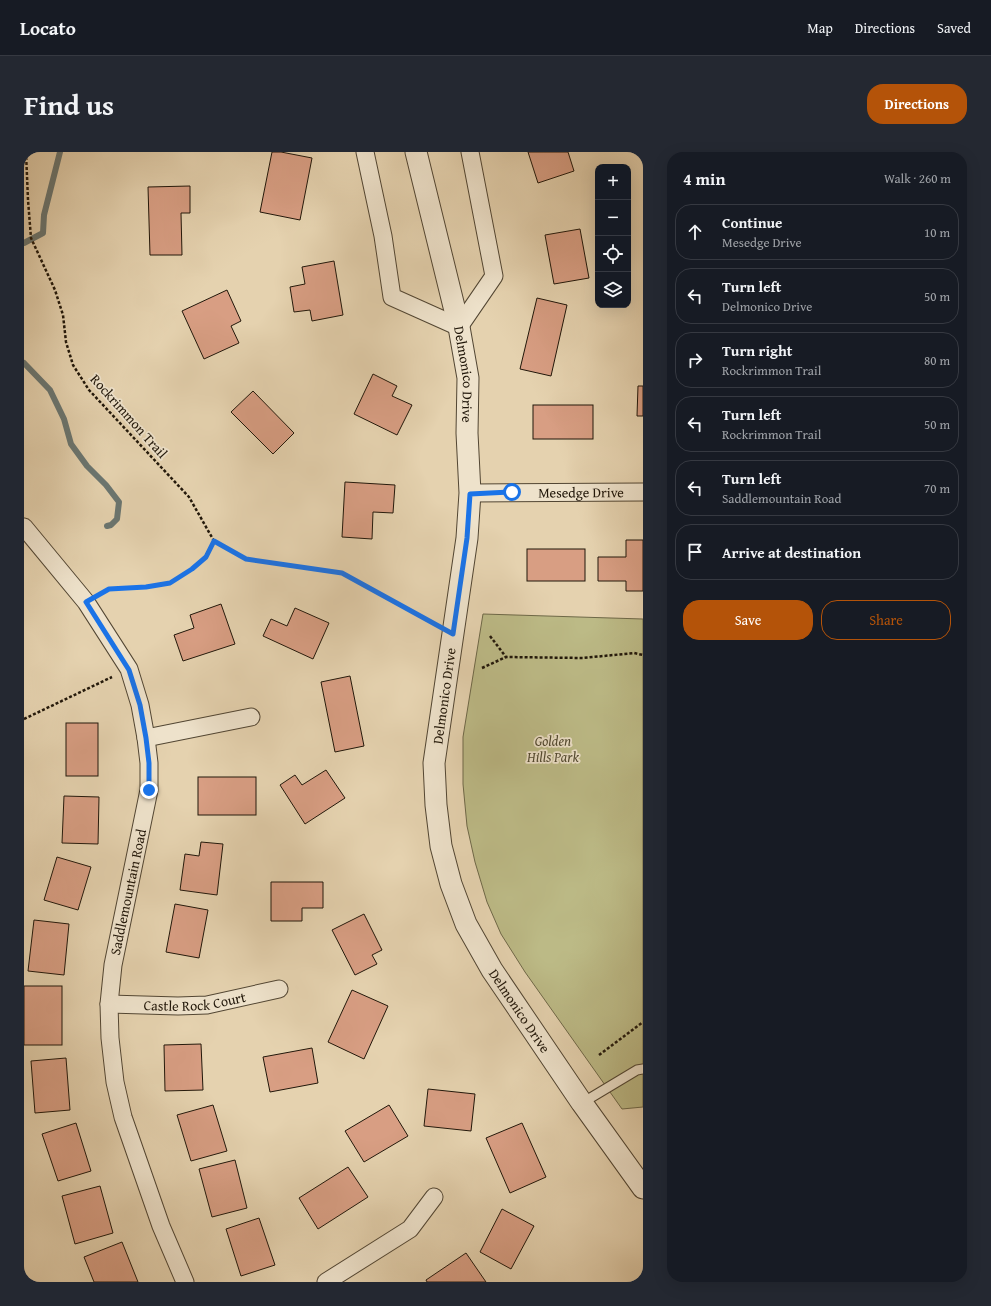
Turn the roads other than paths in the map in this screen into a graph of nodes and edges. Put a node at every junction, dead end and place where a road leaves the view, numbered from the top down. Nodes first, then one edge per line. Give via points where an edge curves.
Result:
1 (365, 152) edge
2 (416, 152) edge
3 (470, 152) edge
4 (459, 327) junction
5 (643, 492) edge
6 (470, 494) junction
7 (24, 527) edge
8 (251, 717) dead end
9 (146, 738) junction
10 (279, 989) dead end
11 (108, 1004) junction
12 (643, 1069) edge
13 (582, 1103) junction
14 (643, 1188) edge
15 (434, 1198) dead end
16 (184, 1282) edge
17 (326, 1282) edge

1 - 4 street via 383,236 392,297
2 - 4 street, Delmonico Drive
3 - 4 street via 494,276
4 - 6 street, Delmonico Drive via 468,378
5 - 6 street, Mesedge Drive
6 - 13 street, Delmonico Drive via 467,538 434,763 441,846 451,884 466,924 492,970
7 - 9 street, Saddlemountain Road via 86,602 129,670 140,705
8 - 9 street
9 - 11 street, Saddlemountain Road via 149,790 113,965
10 - 11 street, Castle Rock Court via 207,1005
11 - 16 street, Saddlemountain Road via 115,1082 123,1117 161,1226
12 - 13 lane via 637,1070
13 - 14 street, Delmonico Drive
15 - 17 street via 410,1228

